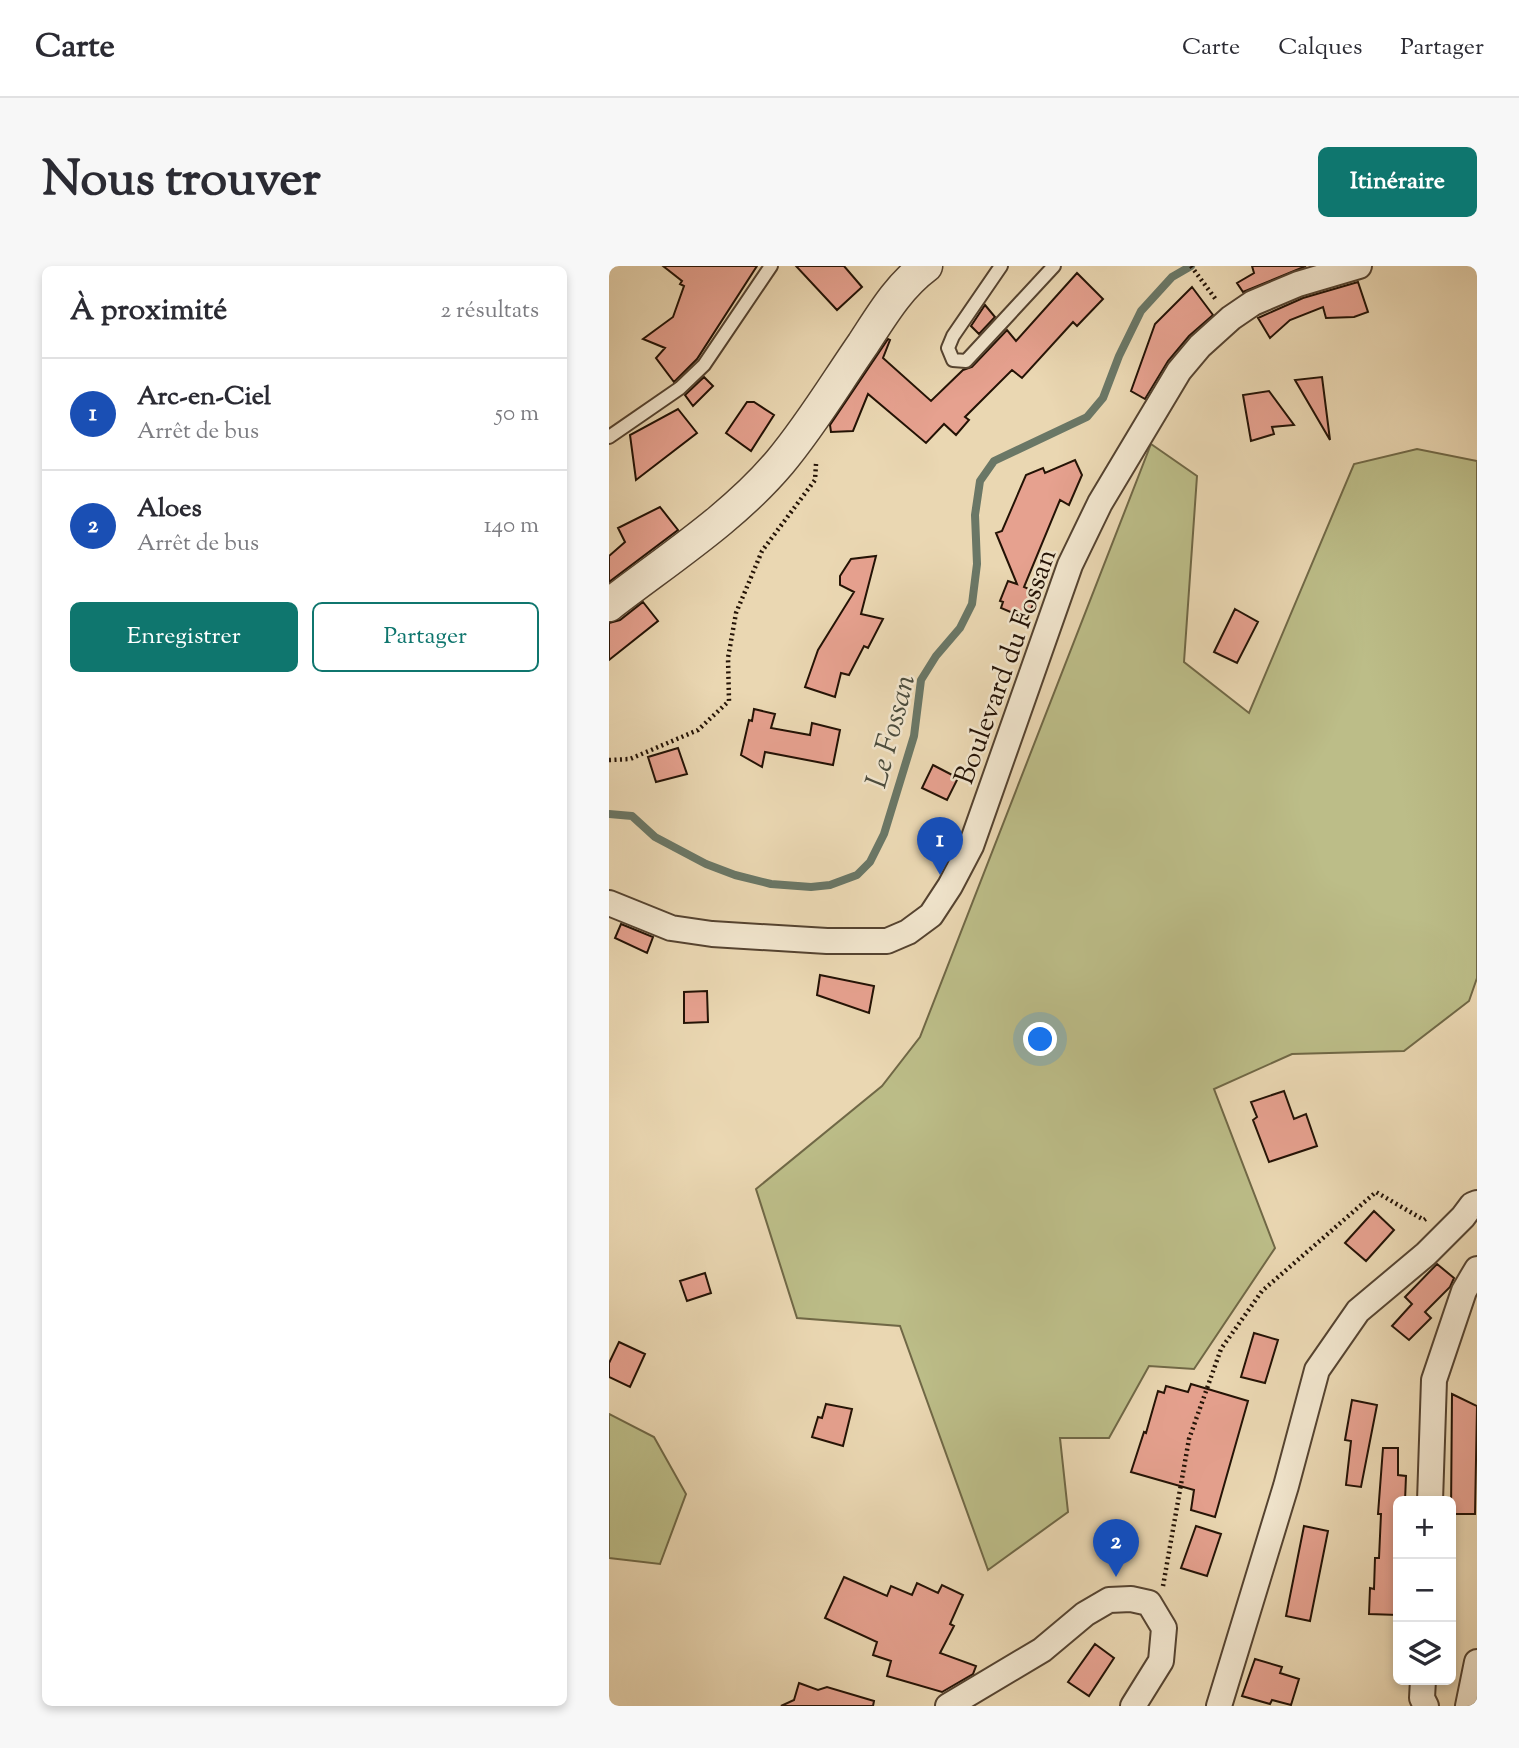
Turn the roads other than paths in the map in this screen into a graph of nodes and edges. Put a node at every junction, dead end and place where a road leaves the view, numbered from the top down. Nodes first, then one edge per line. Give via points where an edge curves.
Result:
1 (771, 266) edge
2 (926, 266) edge
3 (1001, 266) edge
4 (1054, 266) edge
5 (1359, 266) edge
6 (609, 437) edge
7 (609, 605) edge
8 (609, 903) edge
9 (1477, 1203) edge
10 (1477, 1269) edge
11 (1430, 1496) edge
12 (1477, 1662) edge
13 (1423, 1685) edge
14 (948, 1706) edge
15 (1133, 1706) edge
16 (1219, 1706) edge
17 (1426, 1706) edge
18 (1468, 1706) edge

1 - 6 lane via 704,366
2 - 7 street via 892,299 779,463 733,510
3 - 4 lane via 953,335 948,348 953,360 966,360
5 - 8 street, Boulevard du Fossan via 1253,303 1200,346 1179,371 1100,503 1070,565 971,846 931,915 887,941 827,941 671,928
9 - 16 street via 1358,1311 1317,1370
10 - 11 street via 1464,1291 1434,1380
12 - 18 street
13 - 17 street
14 - 15 street via 1042,1650 1085,1614 1109,1600 1131,1599 1149,1603 1164,1628 1161,1661

